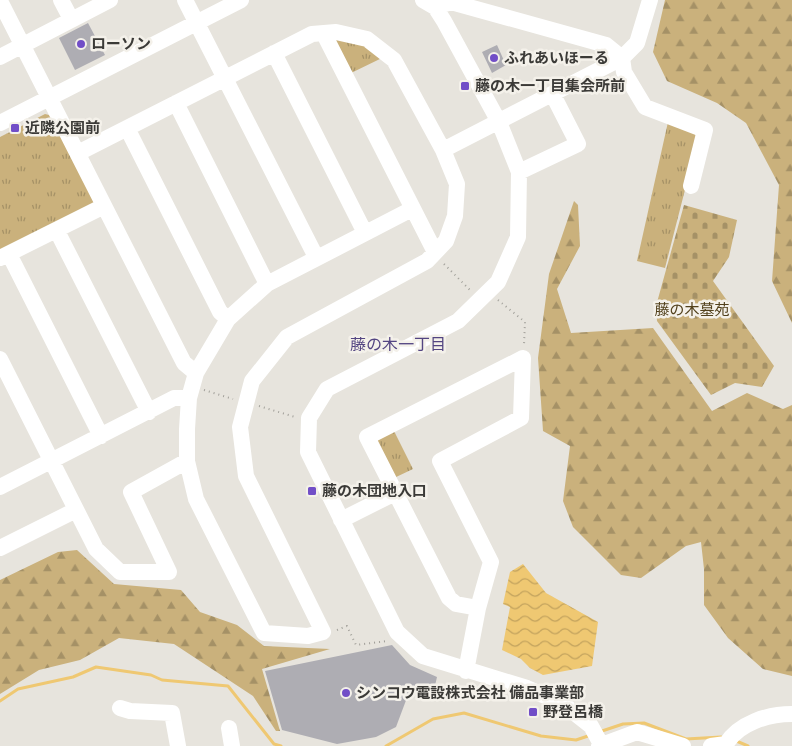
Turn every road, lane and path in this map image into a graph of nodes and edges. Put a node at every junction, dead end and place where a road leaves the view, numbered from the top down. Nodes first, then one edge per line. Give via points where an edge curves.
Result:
1 (61, 0) edge
2 (110, 0) edge
3 (185, 0) edge
4 (241, 0) edge
5 (650, 0) edge
6 (0, 1) edge
7 (429, 4) edge
8 (71, 19) junction
9 (196, 23) junction
10 (324, 34) junction
11 (22, 45) junction
12 (274, 53) junction
13 (0, 57) edge
14 (622, 58) junction
15 (224, 77) junction
16 (553, 95) junction
17 (49, 98) junction
18 (176, 103) junction
19 (498, 122) junction
20 (0, 123) edge
21 (126, 128) junction
22 (443, 150) junction
23 (78, 153) junction
24 (519, 172) junction
25 (691, 186) dead end
26 (104, 206) junction
27 (412, 209) junction
28 (57, 231) junction
29 (365, 233) junction
30 (434, 253) junction
31 (5, 256) edge
32 (316, 257) junction
33 (267, 284) junction
34 (474, 294) dead end
35 (496, 299) dead end
36 (228, 319) junction
37 (523, 358) junction
38 (0, 359) edge
39 (196, 373) junction
40 (189, 398) junction
41 (149, 412) junction
42 (101, 436) junction
43 (187, 461) junction
44 (52, 462) junction
45 (0, 487) edge
46 (395, 493) junction
47 (76, 510) junction
48 (341, 520) junction
49 (0, 548) edge
50 (478, 608) junction
51 (323, 632) junction
52 (390, 640) dead end
53 (466, 671) junction
54 (120, 708) dead end
55 (792, 714) edge
56 (229, 728) dead end
57 (598, 740) edge
58 (724, 741) edge
59 (178, 746) edge
60 (232, 746) edge
61 (683, 746) edge

1 - 8 street
2 - 8 street
3 - 9 street
4 - 9 street
5 - 14 street via 637,43
6 - 11 street
7 - 14 street via 451,2 606,45
7 - 19 street via 444,21
8 - 11 street
9 - 15 street
9 - 17 street
10 - 12 street via 312,34
10 - 22 street via 336,32 366,38 394,60
10 - 27 street
11 - 13 street
11 - 17 street
12 - 15 street
12 - 29 street
14 - 16 street
14 - 25 street via 624,72 644,107 705,130
15 - 18 street
15 - 32 street
16 - 19 street
16 - 24 street via 578,144
17 - 20 street
17 - 23 street
18 - 21 street
18 - 33 street
19 - 22 street
19 - 24 street
21 - 23 street
21 - 36 street via 220,312
22 - 30 street via 456,184 456,216 446,241
23 - 26 street
24 - 48 street via 518,237 498,282 458,321 328,389 309,418 308,452
26 - 28 street
26 - 39 street via 184,363
27 - 29 street
27 - 30 street
28 - 31 street
28 - 41 street
29 - 32 street
30 - 34 path
30 - 51 street via 427,261 287,337 252,381 240,427 246,476
31 - 42 street
32 - 33 street
33 - 36 street
35 - 37 path via 525,322
36 - 39 street
37 - 46 street via 367,437
37 - 50 street via 521,418 440,461 491,562
38 - 44 street
39 - 40 street
40 - 41 street via 174,398
40 - 43 street
41 - 42 street
42 - 44 street
43 - 47 street via 130,492 169,572 120,572 96,549
43 - 51 street via 196,499 264,633 308,636
44 - 45 street
44 - 47 street
46 - 48 street
46 - 50 street via 449,598 456,604
47 - 49 street
48 - 53 street via 397,632 423,656
50 - 53 street
51 - 52 path via 328,634 346,626 356,645
53 - 57 street via 527,688 563,704
54 - 59 street via 172,713
55 - 58 street via 772,714
56 - 60 street
57 - 61 street via 637,732

